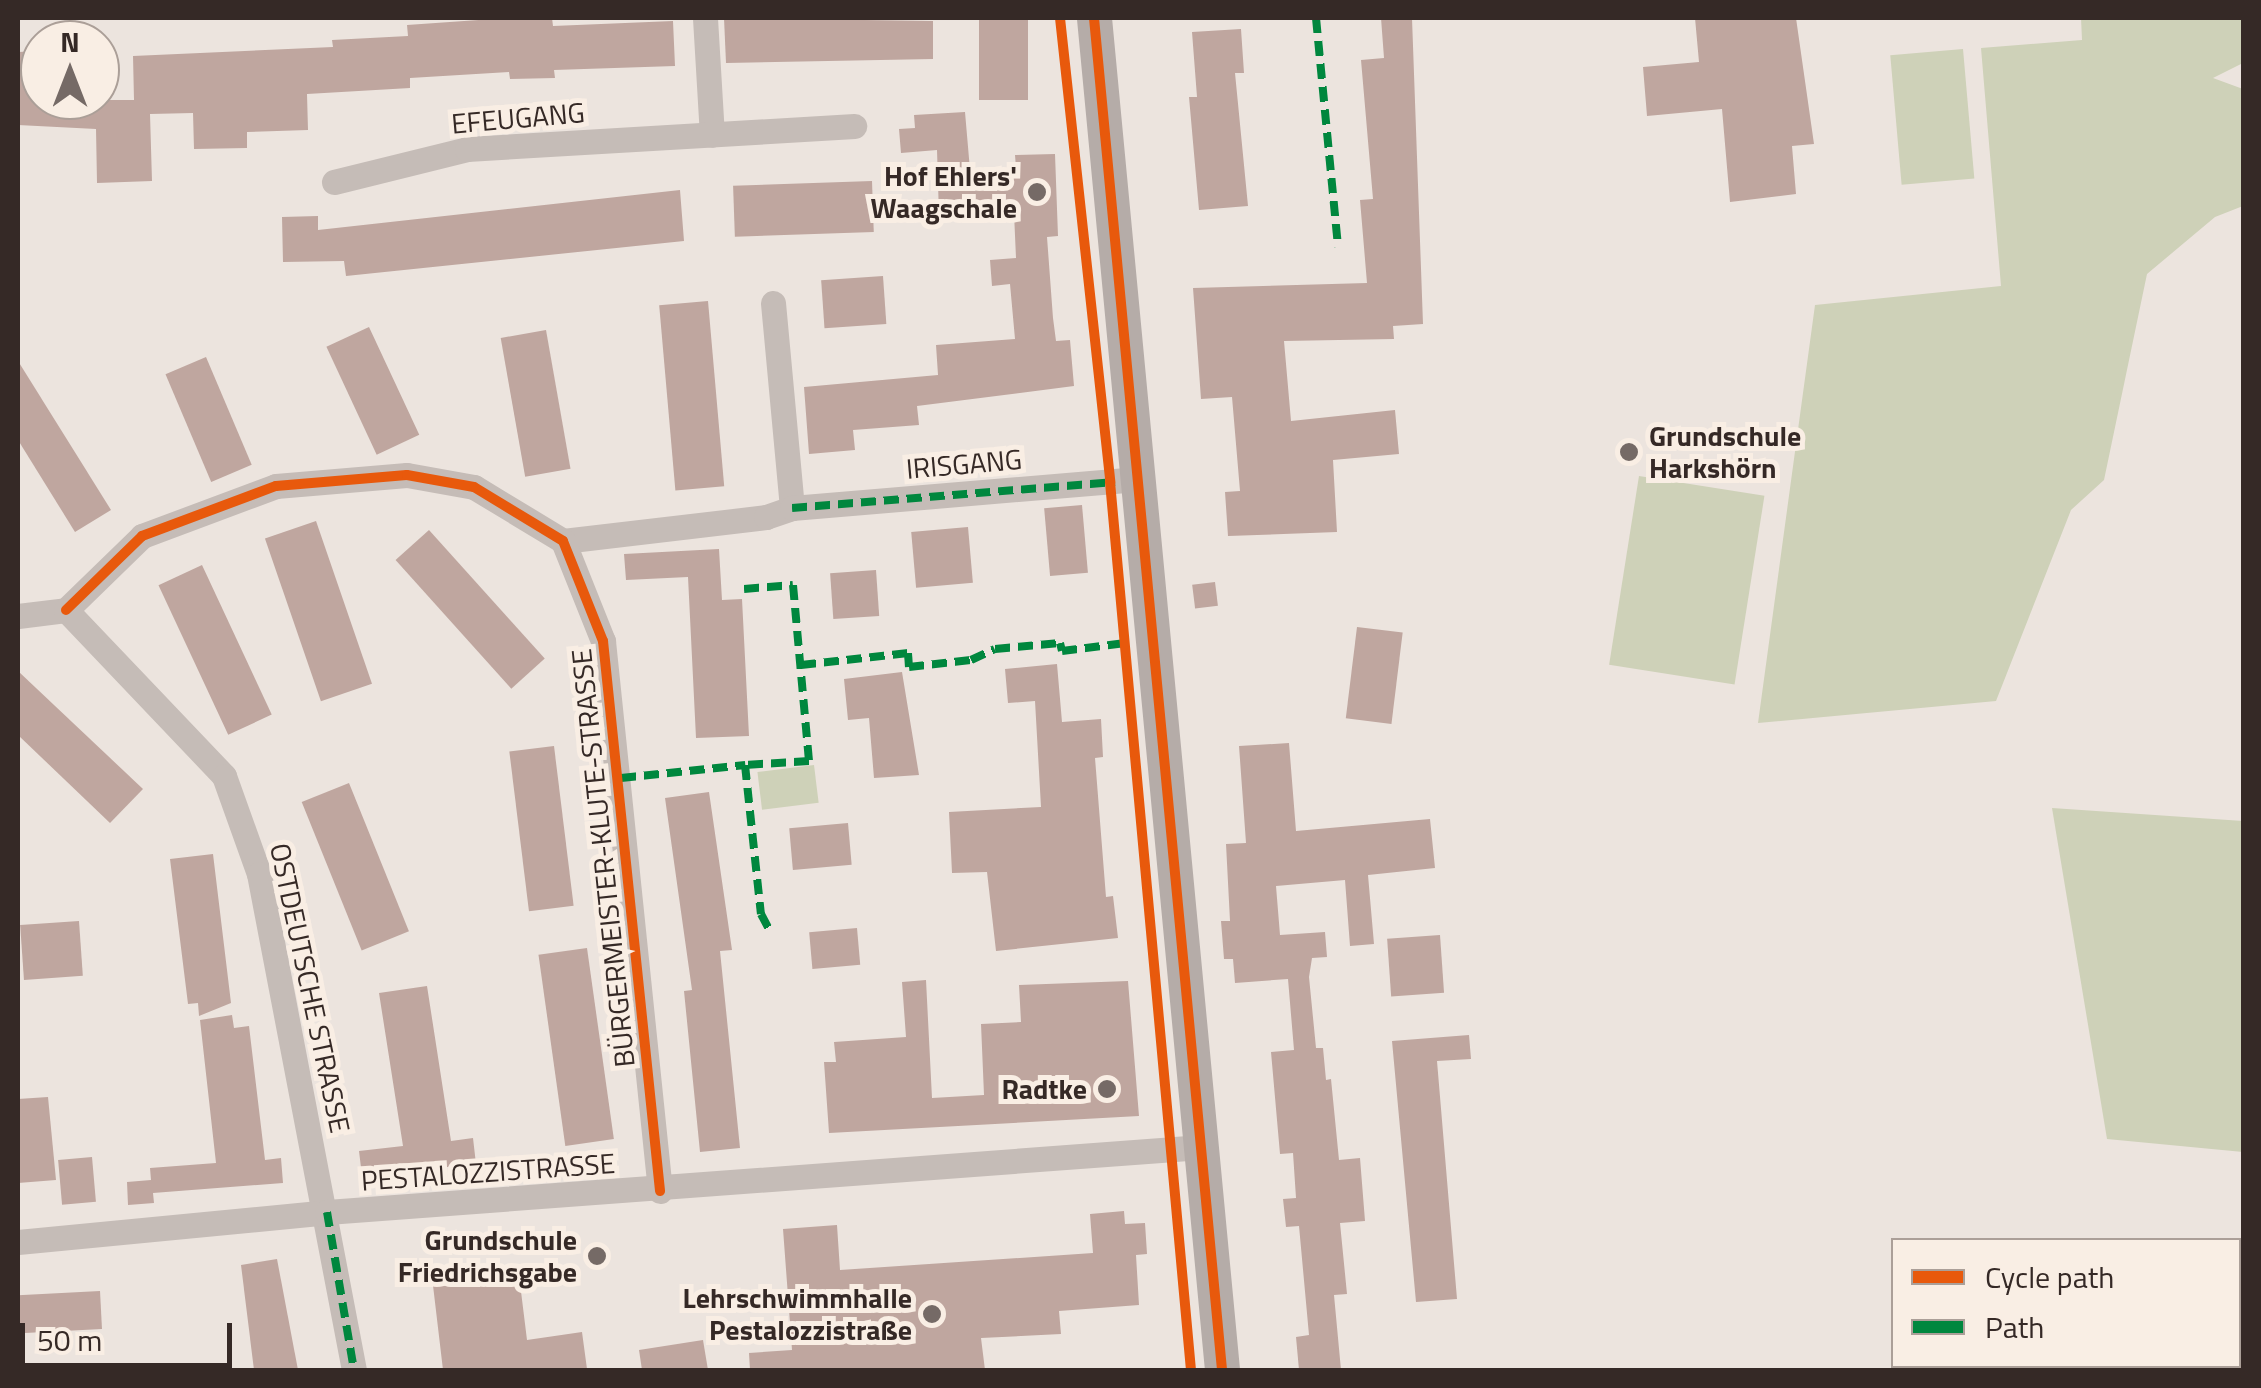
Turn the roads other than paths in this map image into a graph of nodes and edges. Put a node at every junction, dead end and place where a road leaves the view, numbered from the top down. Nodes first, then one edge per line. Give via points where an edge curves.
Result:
1 (705, 18) edge
2 (1094, 18) edge
3 (854, 126) dead end
4 (712, 136) junction
5 (334, 182) dead end
6 (774, 303) dead end
7 (1141, 478) junction
8 (792, 508) junction
9 (563, 541) junction
10 (66, 610) junction
11 (18, 616) edge
12 (1202, 1147) junction
13 (660, 1191) junction
14 (327, 1212) junction
15 (18, 1242) edge
16 (354, 1370) edge
17 (1222, 1370) edge

1 - 4 street
2 - 7 main road
3 - 4 street, EFEUGANG
4 - 5 street, EFEUGANG via 467,149
6 - 8 street
7 - 8 street, IRISGANG
7 - 12 main road
8 - 9 street, IRISGANG via 766,518
9 - 10 street via 474,486 407,475 276,486 142,536
9 - 13 street, BÜRGERMEISTER-KLUTE-STRASSE via 603,640
10 - 11 street
10 - 14 street, OSTDEUTSCHE STRASSE via 224,776 259,874
12 - 13 street, PESTALOZZISTRASSE
12 - 17 main road
13 - 14 street, PESTALOZZISTRASSE
14 - 15 street, PESTALOZZISTRASSE
14 - 16 street, OSTDEUTSCHE STRASSE

